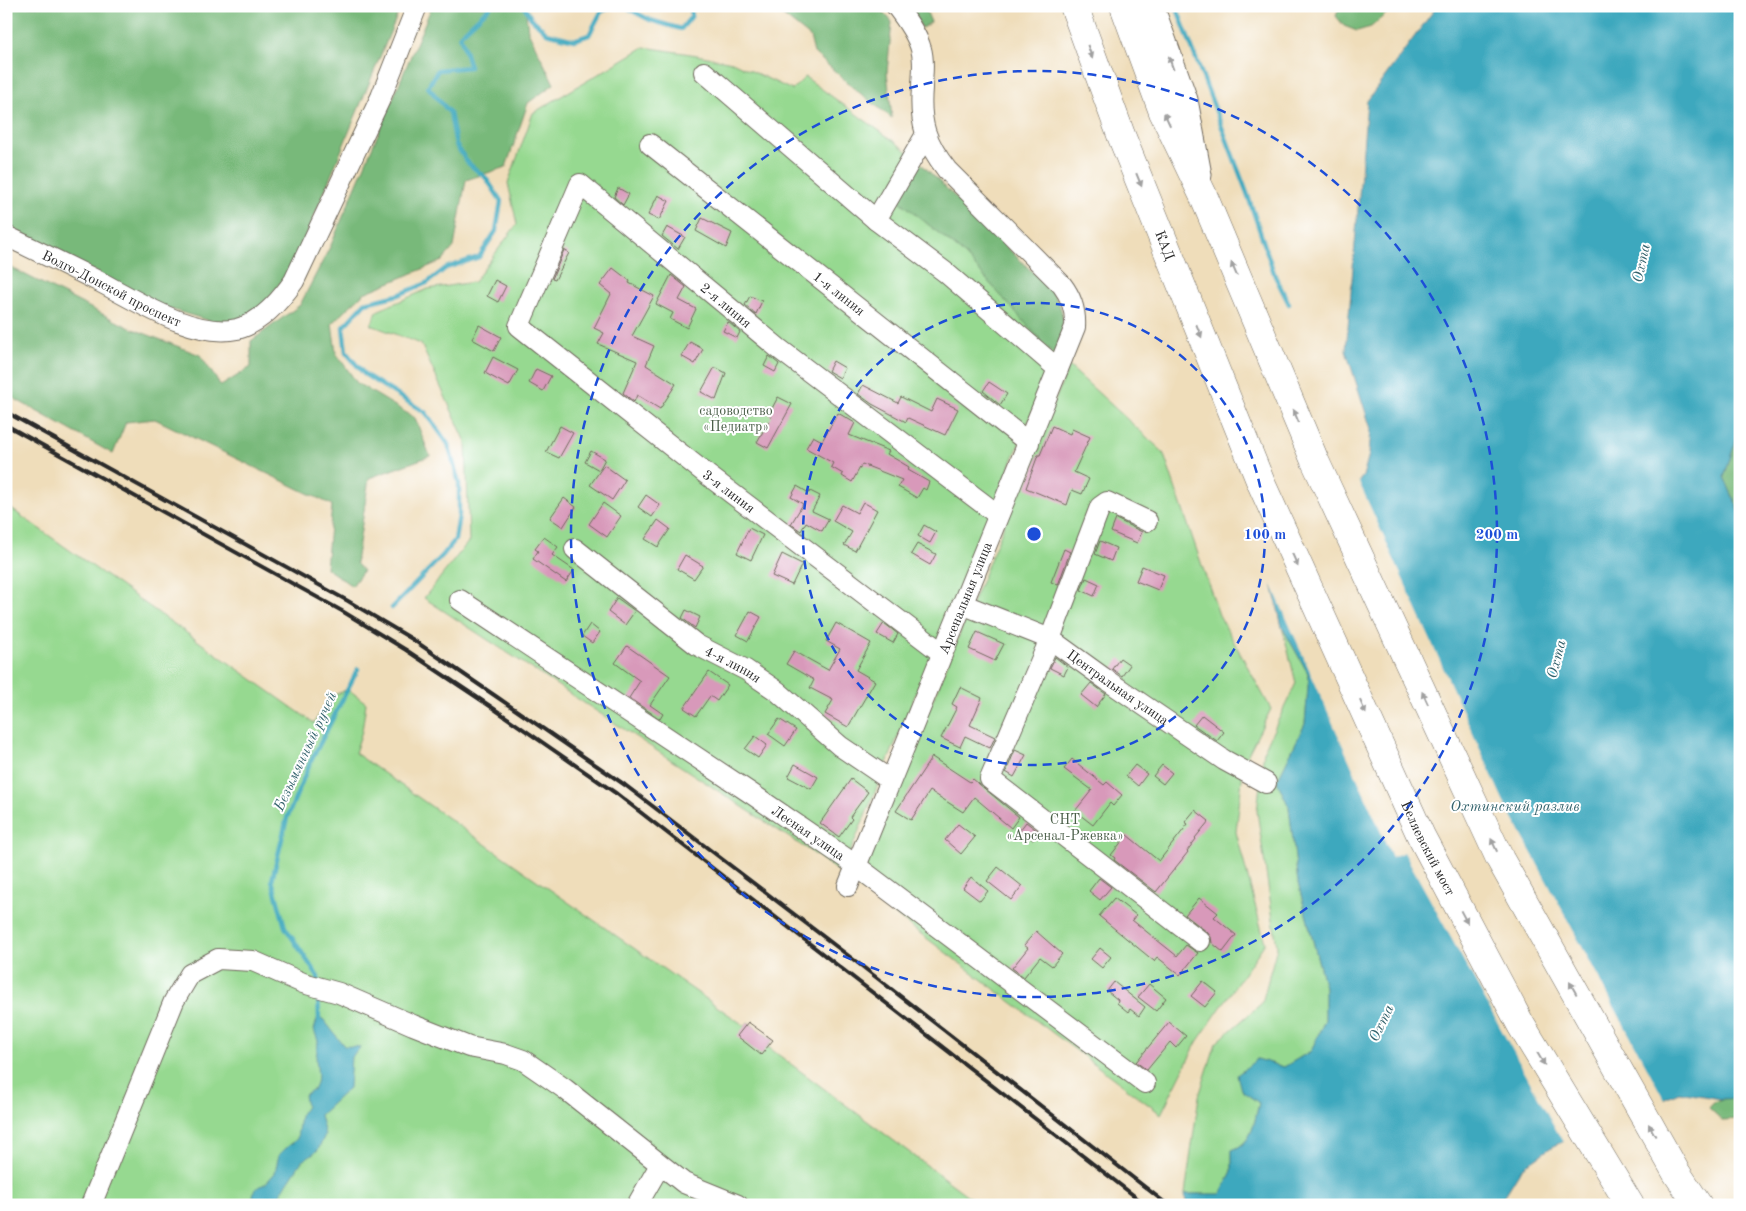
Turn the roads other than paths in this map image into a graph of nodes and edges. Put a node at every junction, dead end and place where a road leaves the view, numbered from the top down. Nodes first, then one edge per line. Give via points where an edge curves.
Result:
1 (417, 6) edge
2 (896, 6) edge
3 (1074, 6) edge
4 (1124, 6) edge
5 (1151, 6) edge
6 (704, 72) dead end
7 (925, 136) junction
8 (650, 144) dead end
9 (1203, 195) junction
10 (876, 220) junction
11 (6, 236) edge
12 (519, 326) joint
13 (1058, 369) junction
14 (1029, 442) junction
15 (1261, 483) joint
16 (998, 515) junction
17 (1147, 521) dead end
18 (575, 549) dead end
19 (460, 600) dead end
20 (962, 604) junction
21 (1050, 639) junction
22 (942, 653) junction
23 (890, 780) junction
24 (1266, 783) dead end
25 (856, 865) junction
26 (848, 886) dead end
27 (1200, 941) dead end
28 (1145, 1083) dead end
29 (660, 1165) junction
30 (1628, 1201) edge
31 (91, 1205) edge
32 (637, 1205) edge
33 (738, 1205) edge
34 (1698, 1205) edge

1 - 11 street, Волго-Донской проспект via 381,98 294,281 274,306 255,321 237,329 219,330 173,319
2 - 7 street via 921,49 921,117
3 -> 15 highway, КАД via 1121,135
9 -> 4 highway via 1163,112
9 -> 5 main road via 1185,100
6 - 10 street
7 - 10 street
7 - 13 street, Арсенальная улица via 946,170 1070,295 1075,327
8 - 14 street, 1-я линия
34 -> 9 highway via 1676,1172 1500,859 1315,461
10 - 13 street via 945,272
12 - 16 street, 2-я линия via 580,184 778,348
12 - 22 street, 3-я линия via 705,473
13 - 14 street, Арсенальная улица
14 - 16 street, Арсенальная улица
15 -> 30 highway, Беляевский мост via 1421,836 1521,1025
16 - 20 street, Арсенальная улица
17 - 21 street via 1107,502 1100,507
18 - 23 street, 4-я линия via 697,645 746,670 777,691 840,746
19 - 25 street, Лесная улица
20 - 21 street, Центральная улица
20 - 22 street, Арсенальная улица
21 - 24 street, Центральная улица via 1224,760
21 - 27 street via 990,779
22 - 23 street, Арсенальная улица
23 - 25 street, Арсенальная улица
25 - 26 street, Арсенальная улица
25 - 28 street, Лесная улица
29 - 31 street via 565,1089 523,1060 469,1047 253,961 218,959 190,974 174,1001
29 - 32 street
29 - 33 street via 684,1183

